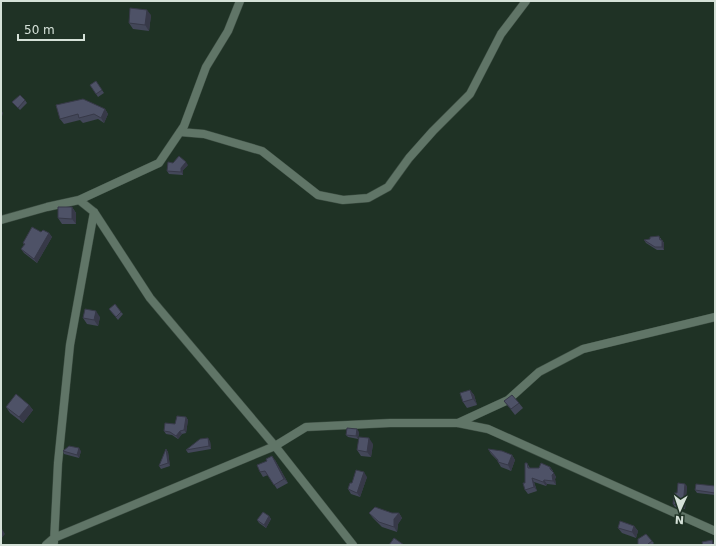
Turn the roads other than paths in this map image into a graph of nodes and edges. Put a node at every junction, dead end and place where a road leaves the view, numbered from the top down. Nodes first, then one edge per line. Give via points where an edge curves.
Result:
1 (240, 1) edge
2 (526, 1) edge
3 (180, 132) junction
4 (79, 200) junction
5 (94, 212) junction
6 (1, 220) edge
7 (715, 317) edge
8 (458, 423) junction
9 (275, 446) junction
10 (715, 531) edge
11 (54, 541) edge
12 (46, 545) edge
13 (353, 545) edge

1 - 3 street via 228,31 206,67
2 - 3 street via 501,34 470,94 409,158 388,187 368,198 343,200 318,195 262,151 204,134
3 - 4 street via 159,163
4 - 5 street
4 - 6 street
5 - 9 street via 150,298
5 - 11 street via 70,344 58,463
7 - 8 street via 583,350 539,372 508,400
8 - 9 street via 306,427
8 - 10 street via 488,429
9 - 11 street
9 - 13 street
11 - 12 street

